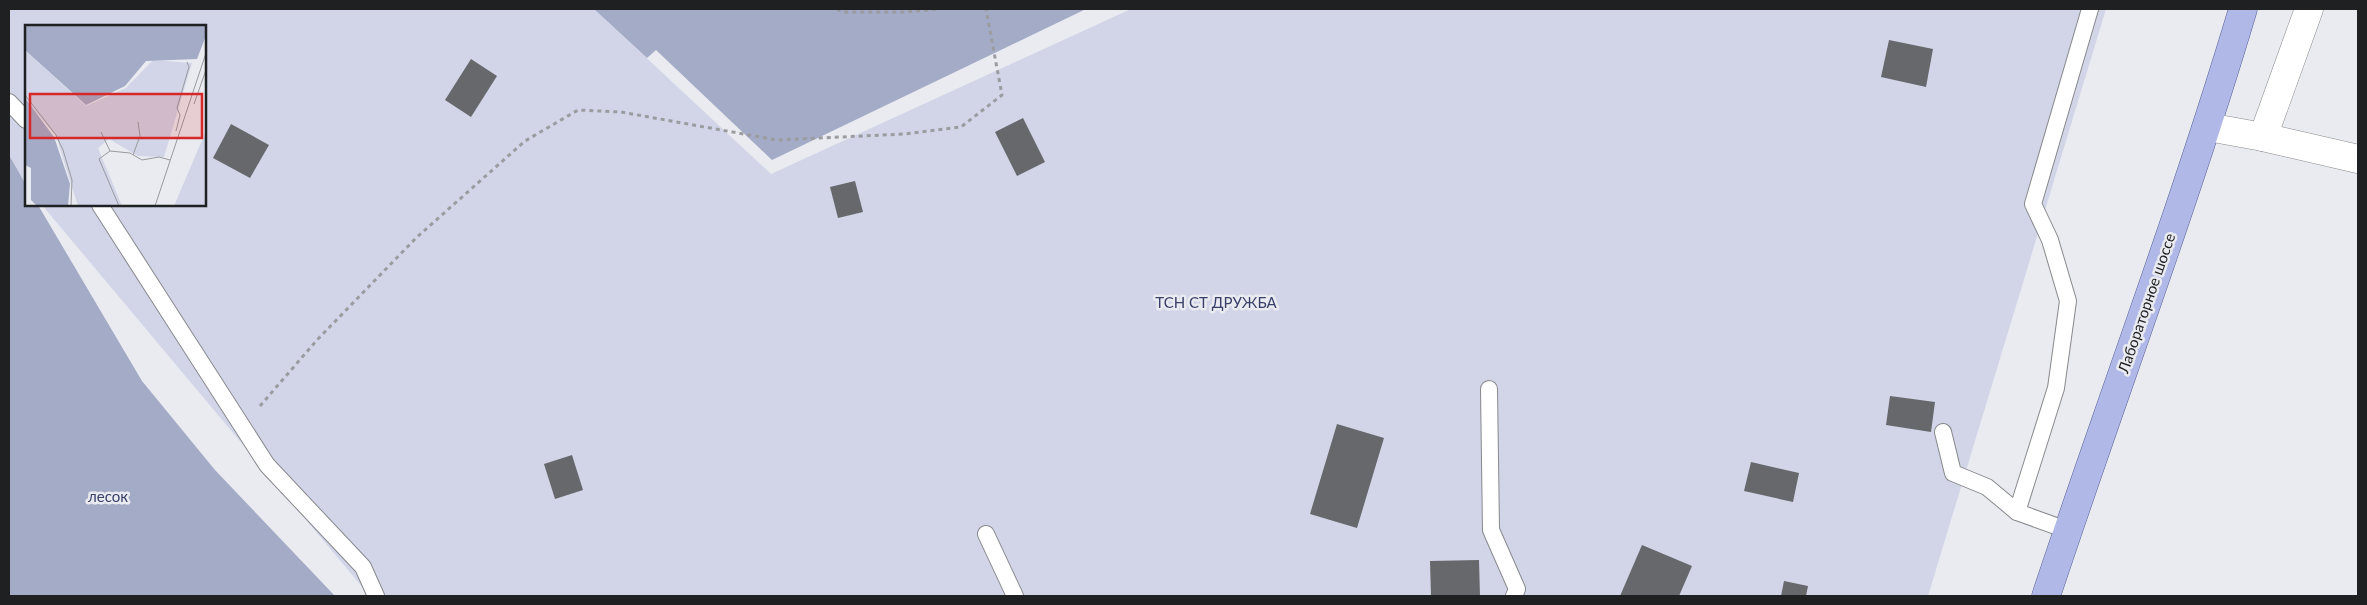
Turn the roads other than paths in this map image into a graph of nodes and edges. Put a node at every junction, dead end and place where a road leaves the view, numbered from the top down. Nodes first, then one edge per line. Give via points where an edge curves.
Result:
1 (2090, 9) edge
2 (2243, 9) edge
3 (2308, 9) edge
4 (9, 102) edge
5 (25, 119) edge
6 (2208, 126) junction
7 (2263, 136) junction
8 (2358, 159) edge
9 (101, 206) edge
10 (1488, 389) dead end
11 (1944, 432) dead end
12 (2017, 512) junction
13 (2067, 530) junction
14 (986, 534) dead end
15 (376, 596) edge
16 (1015, 596) edge
17 (1514, 596) edge
18 (2046, 596) edge

1 - 12 lane via 2033,204 2050,240 2068,300 2056,388
2 - 6 main road, Лабораторное шоссе
3 - 7 street
4 - 5 lane
6 - 7 street
6 - 13 main road, Лабораторное шоссе
7 - 8 street
9 - 15 lane via 267,465 363,567
10 - 17 lane via 1491,530 1517,589
11 - 12 lane via 1953,473 1987,487
12 - 13 lane
13 - 18 main road, Лабораторное шоссе
14 - 16 lane

